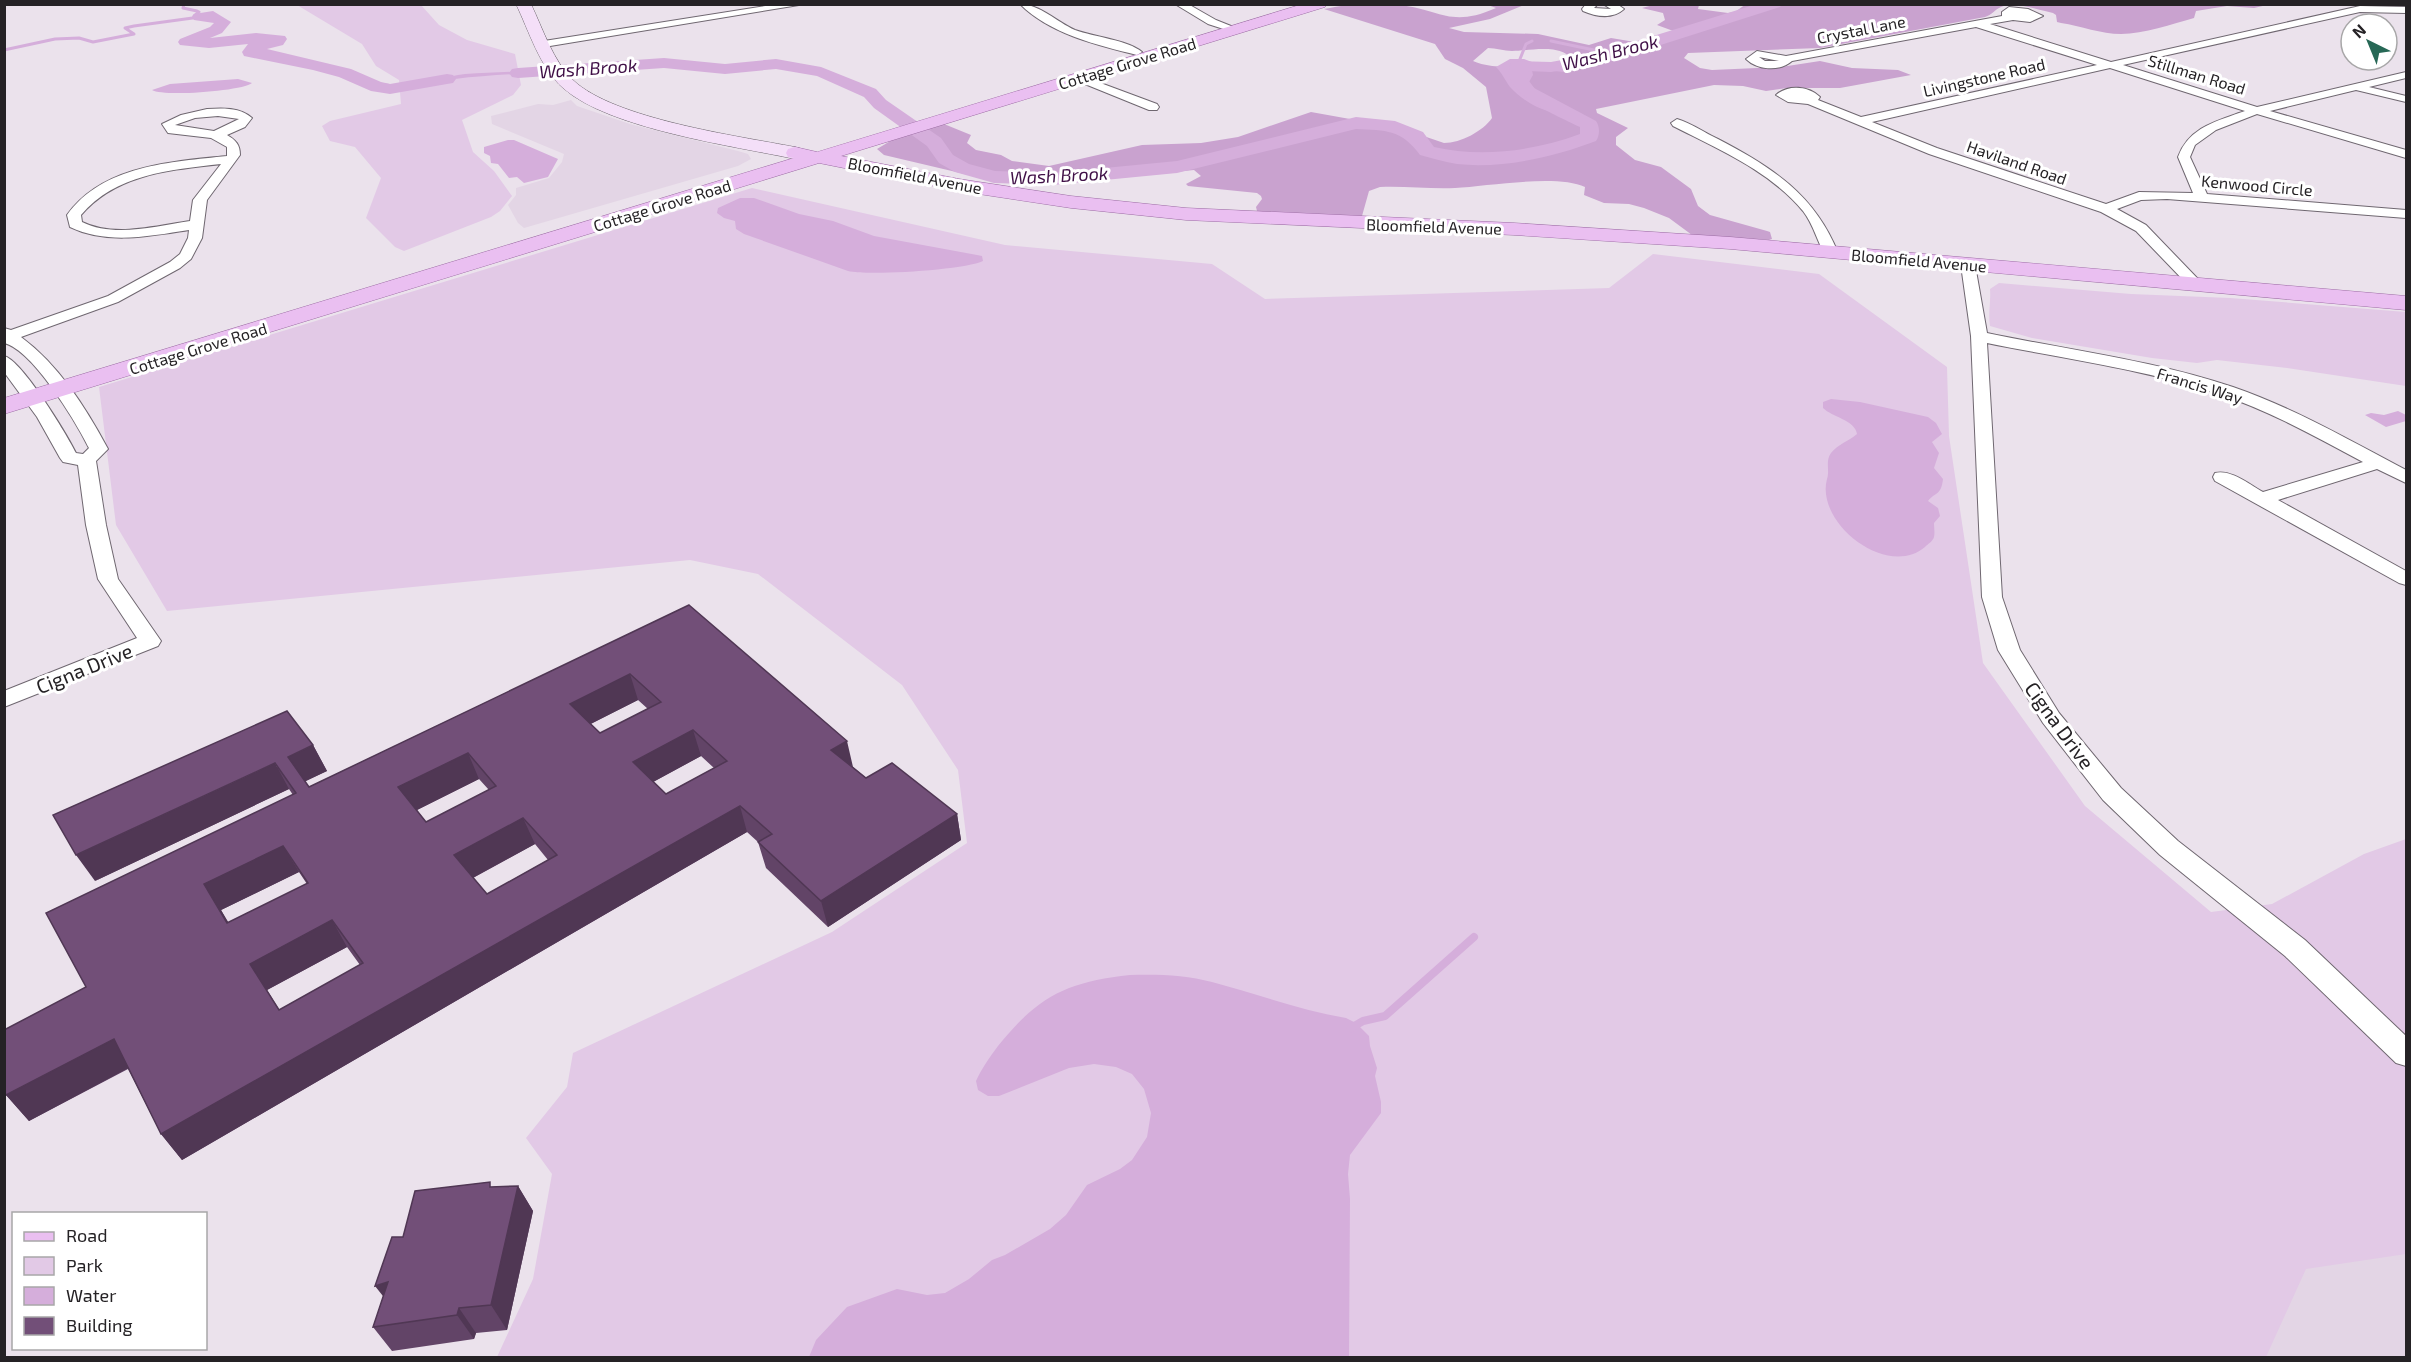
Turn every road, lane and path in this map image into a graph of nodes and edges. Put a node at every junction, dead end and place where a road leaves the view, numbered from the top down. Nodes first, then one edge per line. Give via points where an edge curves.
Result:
1 (523, 4) edge
2 (723, 4) edge
3 (800, 4) edge
4 (1025, 4) edge
5 (1180, 4) edge
6 (1293, 4) edge
7 (1320, 4) edge
8 (1608, 4) edge
9 (1589, 5) edge
10 (2406, 10) edge
11 (735, 15) junction
12 (2013, 17) dead end
13 (1978, 24) junction
14 (1230, 28) junction
15 (544, 44) junction
16 (1137, 52) junction
17 (1786, 59) dead end
18 (2114, 65) junction
19 (2406, 75) edge
20 (1079, 78) junction
21 (2355, 88) junction
22 (2406, 99) edge
23 (1810, 101) dead end
24 (1153, 107) dead end
25 (2258, 110) junction
26 (1861, 121) junction
27 (1677, 123) dead end
28 (907, 124) junction
29 (215, 135) junction
30 (795, 153) junction
31 (2406, 154) edge
32 (818, 157) junction
33 (231, 159) junction
34 (2202, 197) junction
35 (2106, 209) junction
36 (2406, 214) edge
37 (197, 224) junction
38 (562, 230) junction
39 (1832, 253) junction
40 (1968, 265) junction
41 (2194, 283) junction
42 (2406, 303) edge
43 (6, 335) edge
44 (1979, 336) junction
45 (4, 361) edge
46 (56, 383) junction
47 (22, 391) edge
48 (4, 406) edge
49 (87, 460) junction
50 (2379, 463) junction
51 (2222, 477) dead end
52 (2406, 477) edge
53 (2261, 499) junction
54 (2406, 579) edge
55 (4, 700) edge
56 (2406, 1054) edge

1 - 15 main road, Bloomfield Avenue
2 - 11 street
3 - 11 street
4 - 16 street via 1072,32
5 - 14 street
6 - 14 main road, Cottage Grove Road
7 - 14 main road, Cottage Grove Road
8 - 9 street via 1619,9 1612,13 1597,12 1587,9
10 - 18 street via 2360,9
11 - 15 street
12 - 13 street, Crystal Lane
13 - 17 street, Crystal Lane
13 - 18 street, Stillman Road
14 - 16 main road, Cottage Grove Road
14 - 20 main road, Cottage Grove Road
15 - 30 main road, Bloomfield Avenue via 557,69 576,91 608,108
16 - 28 main road, Cottage Grove Road
18 - 25 street, Stillman Road
18 - 26 street, Livingstone Road
19 - 21 street
20 - 24 street
20 - 28 main road, Cottage Grove Road
21 - 22 street
21 - 25 street
23 - 26 street, Haviland Road
25 - 31 street, Stillman Road
25 - 34 street via 2203,131 2189,143 2184,157
26 - 35 street, Haviland Road via 1952,158
27 - 39 street via 1757,165 1782,183 1815,219
28 - 30 main road, Cottage Grove Road
28 - 32 main road, Cottage Grove Road
29 - 29 street via 246,118 222,113 196,114 168,124 172,130
29 - 33 street via 233,143 236,149
30 - 32 main road, Bloomfield Avenue
30 - 38 main road, Cottage Grove Road
32 - 38 main road, Cottage Grove Road
32 - 39 main road, Bloomfield Avenue via 1027,195 1175,213 1585,233
33 - 37 street via 200,200
33 - 37 street via 126,177 96,191 74,215 75,224 96,233
34 - 35 street, Kenwood Circle via 2148,195
34 - 36 street, Kenwood Circle
35 - 41 street, Haviland Road via 2141,228
37 - 43 street via 186,256 164,272 87,309
38 - 46 main road, Cottage Grove Road
39 - 40 main road, Bloomfield Avenue
40 - 41 main road, Bloomfield Avenue
40 - 44 street, Cigna Drive
41 - 42 main road, Bloomfield Avenue
43 - 46 street
44 - 50 street, Francis Way via 2155,371 2223,389
44 - 56 street, Cigna Drive via 1992,597 2009,650 2051,718 2112,794 2169,848 2295,948
45 - 47 street via 19,375
46 - 47 main road, Cottage Grove Road
46 - 49 street, Cigna Drive via 87,425 99,449
47 - 48 main road, Cottage Grove Road
47 - 49 street via 51,423 69,458
49 - 55 street, Cigna Drive via 108,579 150,641
50 - 52 street, Francis Way
50 - 53 street
51 - 53 street
53 - 54 street

